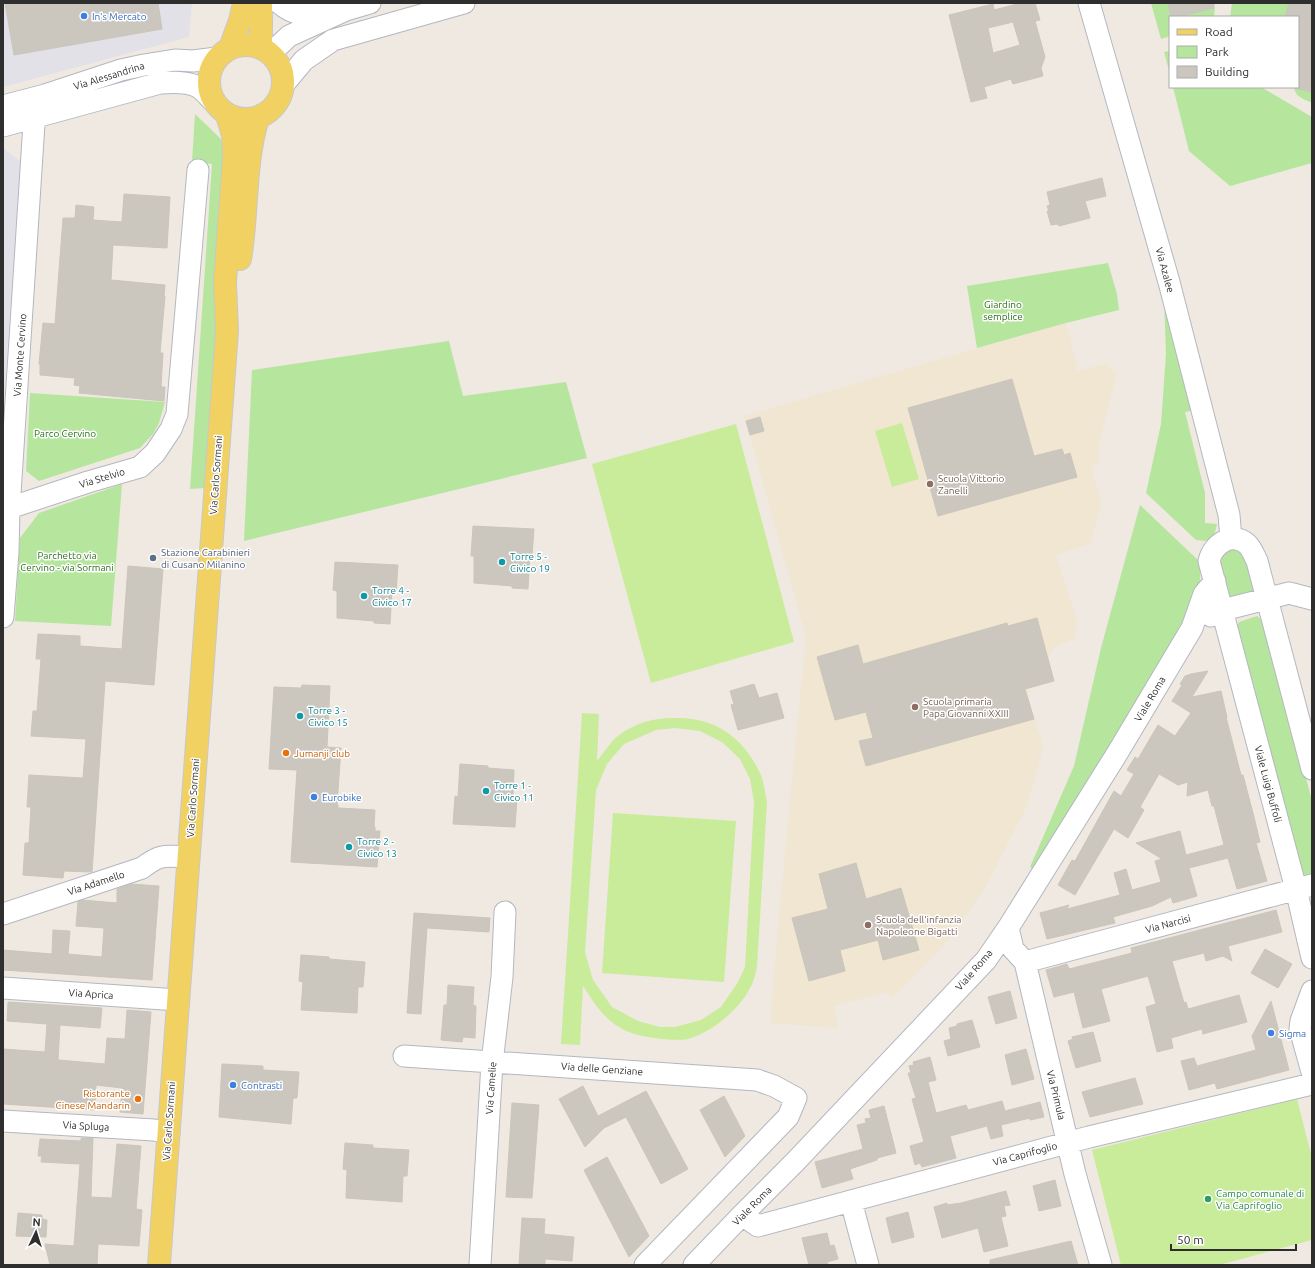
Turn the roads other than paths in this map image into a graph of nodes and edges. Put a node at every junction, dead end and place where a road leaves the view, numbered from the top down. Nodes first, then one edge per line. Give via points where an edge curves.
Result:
1 (244, 3) edge
2 (261, 3) edge
3 (279, 3) edge
4 (370, 3) edge
5 (464, 3) edge
6 (1089, 3) edge
7 (346, 10) junction
8 (265, 51) junction
9 (224, 53) junction
10 (283, 85) junction
11 (45, 95) junction
12 (3, 106) edge
13 (220, 107) junction
14 (35, 117) junction
15 (258, 118) junction
16 (3, 126) edge
17 (198, 170) dead end
18 (227, 331) junction
19 (6, 510) edge
20 (1231, 539) junction
21 (1214, 581) junction
22 (1268, 598) junction
23 (1312, 599) edge
24 (1223, 610) junction
25 (3, 617) edge
26 (1192, 628) junction
27 (1312, 770) edge
28 (188, 857) junction
29 (1304, 887) edge
30 (505, 912) dead end
31 (3, 914) edge
32 (1008, 928) junction
33 (1312, 958) edge
34 (1024, 962) junction
35 (3, 988) edge
36 (1312, 991) edge
37 (178, 1000) junction
38 (404, 1056) dead end
39 (492, 1063) junction
40 (1312, 1072) edge
41 (1312, 1084) edge
42 (3, 1121) edge
43 (169, 1133) junction
44 (1068, 1142) junction
45 (851, 1201) junction
46 (742, 1215) junction
47 (159, 1265) edge
48 (480, 1265) edge
49 (645, 1265) edge
50 (694, 1265) edge
51 (868, 1265) edge
52 (1100, 1265) edge

1 - 9 main road via 240,21
2 - 8 main road
3 - 7 street via 287,10 303,15
4 - 7 street
5 - 10 street via 334,40 304,60
6 - 20 street, Via Azalee via 1171,290 1229,515
7 - 8 street via 289,36
8 - 9 main road via 250,45 242,45
8 - 10 main road via 277,62 282,73
9 - 11 street, Via Alessandrina via 193,61 160,62 121,70
9 - 13 main road via 212,65 208,82 209,91
10 - 15 main road via 281,96 275,106
11 - 12 street, Via Alessandrina
11 - 14 street, Via Monte Cervino via 35,108
13 - 14 street, Via Alessandrina via 191,84 170,82
13 - 15 main road via 240,120
13 - 18 main road, Via Carlo Sormani via 233,135 234,157 225,282
14 - 16 street, Via Alessandrina
14 - 19 street, Via Monte Cervino
15 - 18 main road, Via Carlo Sormani via 252,137 243,241
17 - 19 street, Via Stelvio via 177,414 171,429 155,453 140,467
18 - 28 main road, Via Carlo Sormani
19 - 25 street, Via Monte Cervino via 8,552
20 - 21 street, Viale Luigi Buffoli via 1221,542 1211,554
20 - 22 street via 1247,544 1253,551
21 - 24 street, Viale Luigi Buffoli
21 - 26 street, Viale Roma via 1204,594
22 - 23 street, Viale Roma via 1289,593
22 - 24 street, Viale Roma
22 - 27 street
24 - 26 street, Viale Roma
24 - 29 street, Viale Luigi Buffoli
26 - 32 street, Viale Roma
28 - 31 street, Via Adamello via 163,856 142,868
28 - 37 main road, Via Carlo Sormani
29 - 33 street, Viale Luigi Buffoli
29 - 34 street, Via Narcisi
30 - 39 street, Via Camelie via 502,977
32 - 34 street, Via Primula via 1013,949
32 - 46 street, Viale Roma via 981,965
34 - 44 street, Via Primula
35 - 37 street, Via Aprica
36 - 40 street via 1300,1021
37 - 43 main road, Via Carlo Sormani
38 - 39 street, Via delle Genziane
39 - 48 street, Via Camelie
39 - 49 street, Via delle Genziane via 757,1080 796,1098 788,1117
41 - 44 street, Via Caprifoglio
42 - 43 street, Via Spluga
43 - 47 main road, Via Carlo Sormani
44 - 45 street, Via Caprifoglio
44 - 52 street, Via Primula
45 - 46 street, Via Caprifoglio via 758,1226
45 - 51 street
46 - 50 street, Viale Roma

